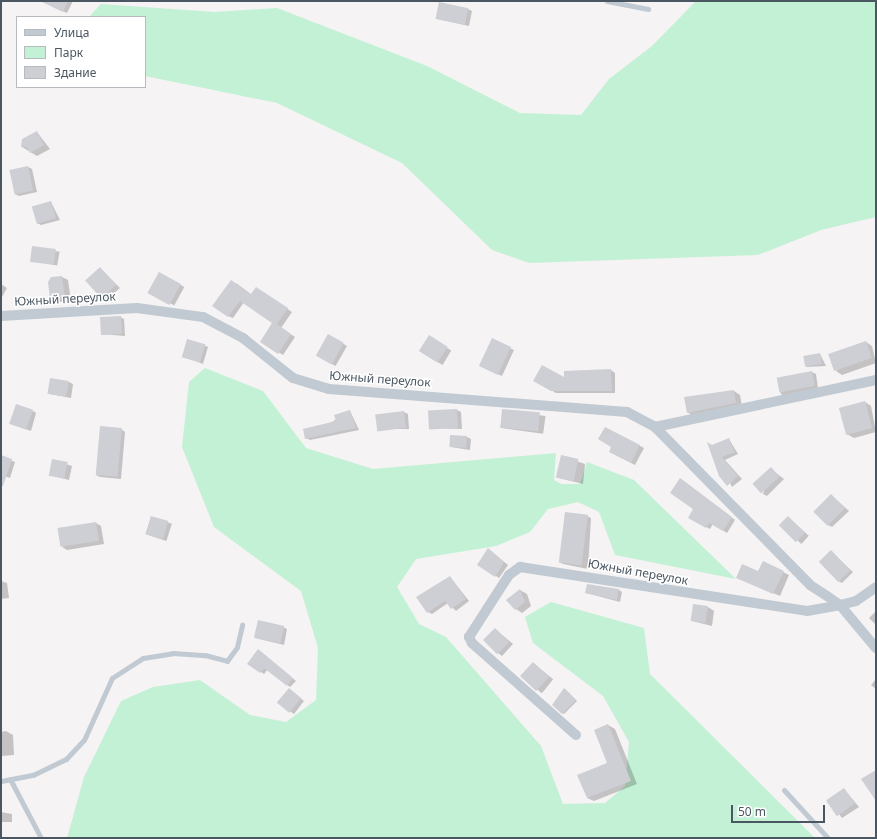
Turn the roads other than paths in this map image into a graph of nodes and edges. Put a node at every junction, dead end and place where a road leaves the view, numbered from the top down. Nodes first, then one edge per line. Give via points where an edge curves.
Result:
1 (607, 1) edge
2 (648, 9) dead end
3 (1, 316) edge
4 (876, 380) edge
5 (655, 427) junction
6 (876, 587) edge
7 (840, 605) junction
8 (242, 625) dead end
9 (876, 648) edge
10 (576, 735) dead end
11 (10, 779) junction
12 (1, 781) edge
13 (784, 790) dead end
14 (41, 838) edge
15 (828, 838) edge

1 - 2 lane
3 - 5 street, Южный переулок via 137,308 203,317 243,338 293,378 329,389 611,409 627,412
4 - 5 street
5 - 7 street, Южный переулок via 810,585
6 - 7 street, Южный переулок via 856,601
7 - 9 street, Южный переулок
7 - 10 street, Южный переулок via 807,611 653,590 537,567 514,569 472,630 472,643
8 - 11 lane via 237,647 227,661 173,653 143,658 112,678 84,740 66,759 33,775
11 - 12 lane
11 - 14 lane
13 - 15 lane

